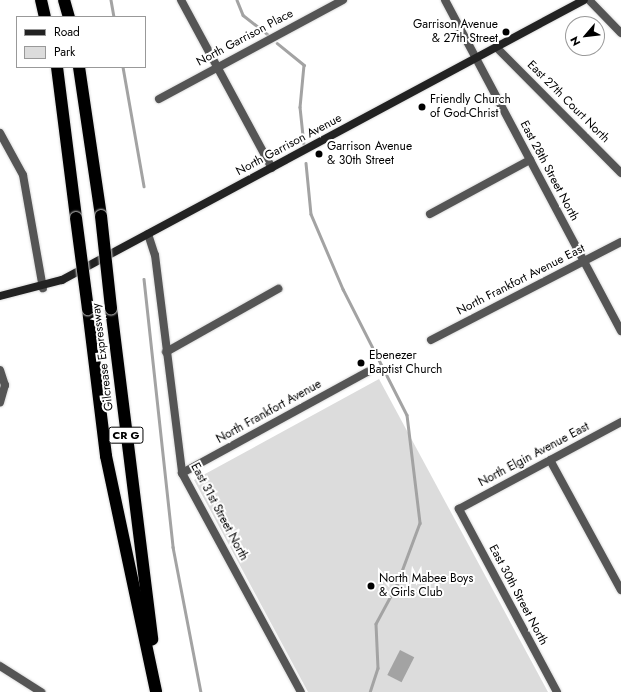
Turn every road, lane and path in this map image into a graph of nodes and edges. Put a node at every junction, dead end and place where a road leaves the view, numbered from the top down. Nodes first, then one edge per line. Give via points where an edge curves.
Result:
1 (41, 0) edge
2 (64, 0) edge
3 (181, 0) edge
4 (342, 0) edge
5 (445, 0) edge
6 (584, 0) edge
7 (588, 0) edge
8 (45, 16) edge
9 (68, 16) edge
10 (621, 33) edge
11 (497, 48) junction
12 (476, 59) junction
13 (217, 67) junction
14 (57, 68) edge
15 (79, 68) edge
16 (159, 99) dead end
17 (0, 133) edge
18 (530, 160) junction
19 (272, 168) junction
20 (621, 173) edge
21 (430, 214) dead end
22 (148, 234) junction
23 (621, 242) edge
24 (583, 260) junction
25 (43, 288) junction
26 (278, 289) dead end
27 (0, 296) edge
28 (621, 331) edge
29 (431, 340) dead end
30 (166, 352) junction
31 (0, 370) edge
32 (367, 372) dead end
33 (0, 402) edge
34 (621, 422) edge
35 (550, 460) junction
36 (182, 473) junction
37 (458, 509) joint
38 (621, 590) edge
39 (0, 666) edge
40 (41, 692) edge
41 (156, 692) edge
42 (160, 692) edge
43 (301, 692) edge
44 (557, 692) edge

1 - 8 highway
2 - 9 highway
3 - 13 street
4 - 13 street, North Garrison Place
5 - 12 street, East 28th Street North
6 - 11 street, North Garrison Avenue
7 - 10 street
11 - 12 street, North Garrison Avenue
11 - 20 street, East 27th Court North
12 - 18 street, East 28th Street North
12 - 19 street, North Garrison Avenue
13 - 16 street, North Garrison Place
13 - 19 street
14 - 41 highway, Gilcrease Expressway / CR G, bridge via 106,456
15 - 42 highway, Gilcrease Expressway / CR G, bridge via 101,216
17 - 25 street via 23,175
18 - 21 street
18 - 24 street, East 28th Street North
19 - 22 street, North Garrison Avenue
22 - 25 street, North Garrison Avenue
22 - 30 street, East 31st Street North via 155,255
23 - 24 street, North Frankfort Avenue East
24 - 28 street, East 28th Street North
24 - 29 street, North Frankfort Avenue East
25 - 27 street, North Garrison Avenue
26 - 30 street
30 - 36 street, East 31st Street North
31 - 33 street via 5,385
32 - 36 street, North Frankfort Avenue
34 - 35 street, North Elgin Avenue East
35 - 37 street, North Elgin Avenue East
35 - 38 street
36 - 43 street, East 31st Street North
37 - 44 street, East 30th Street North
39 - 40 street

